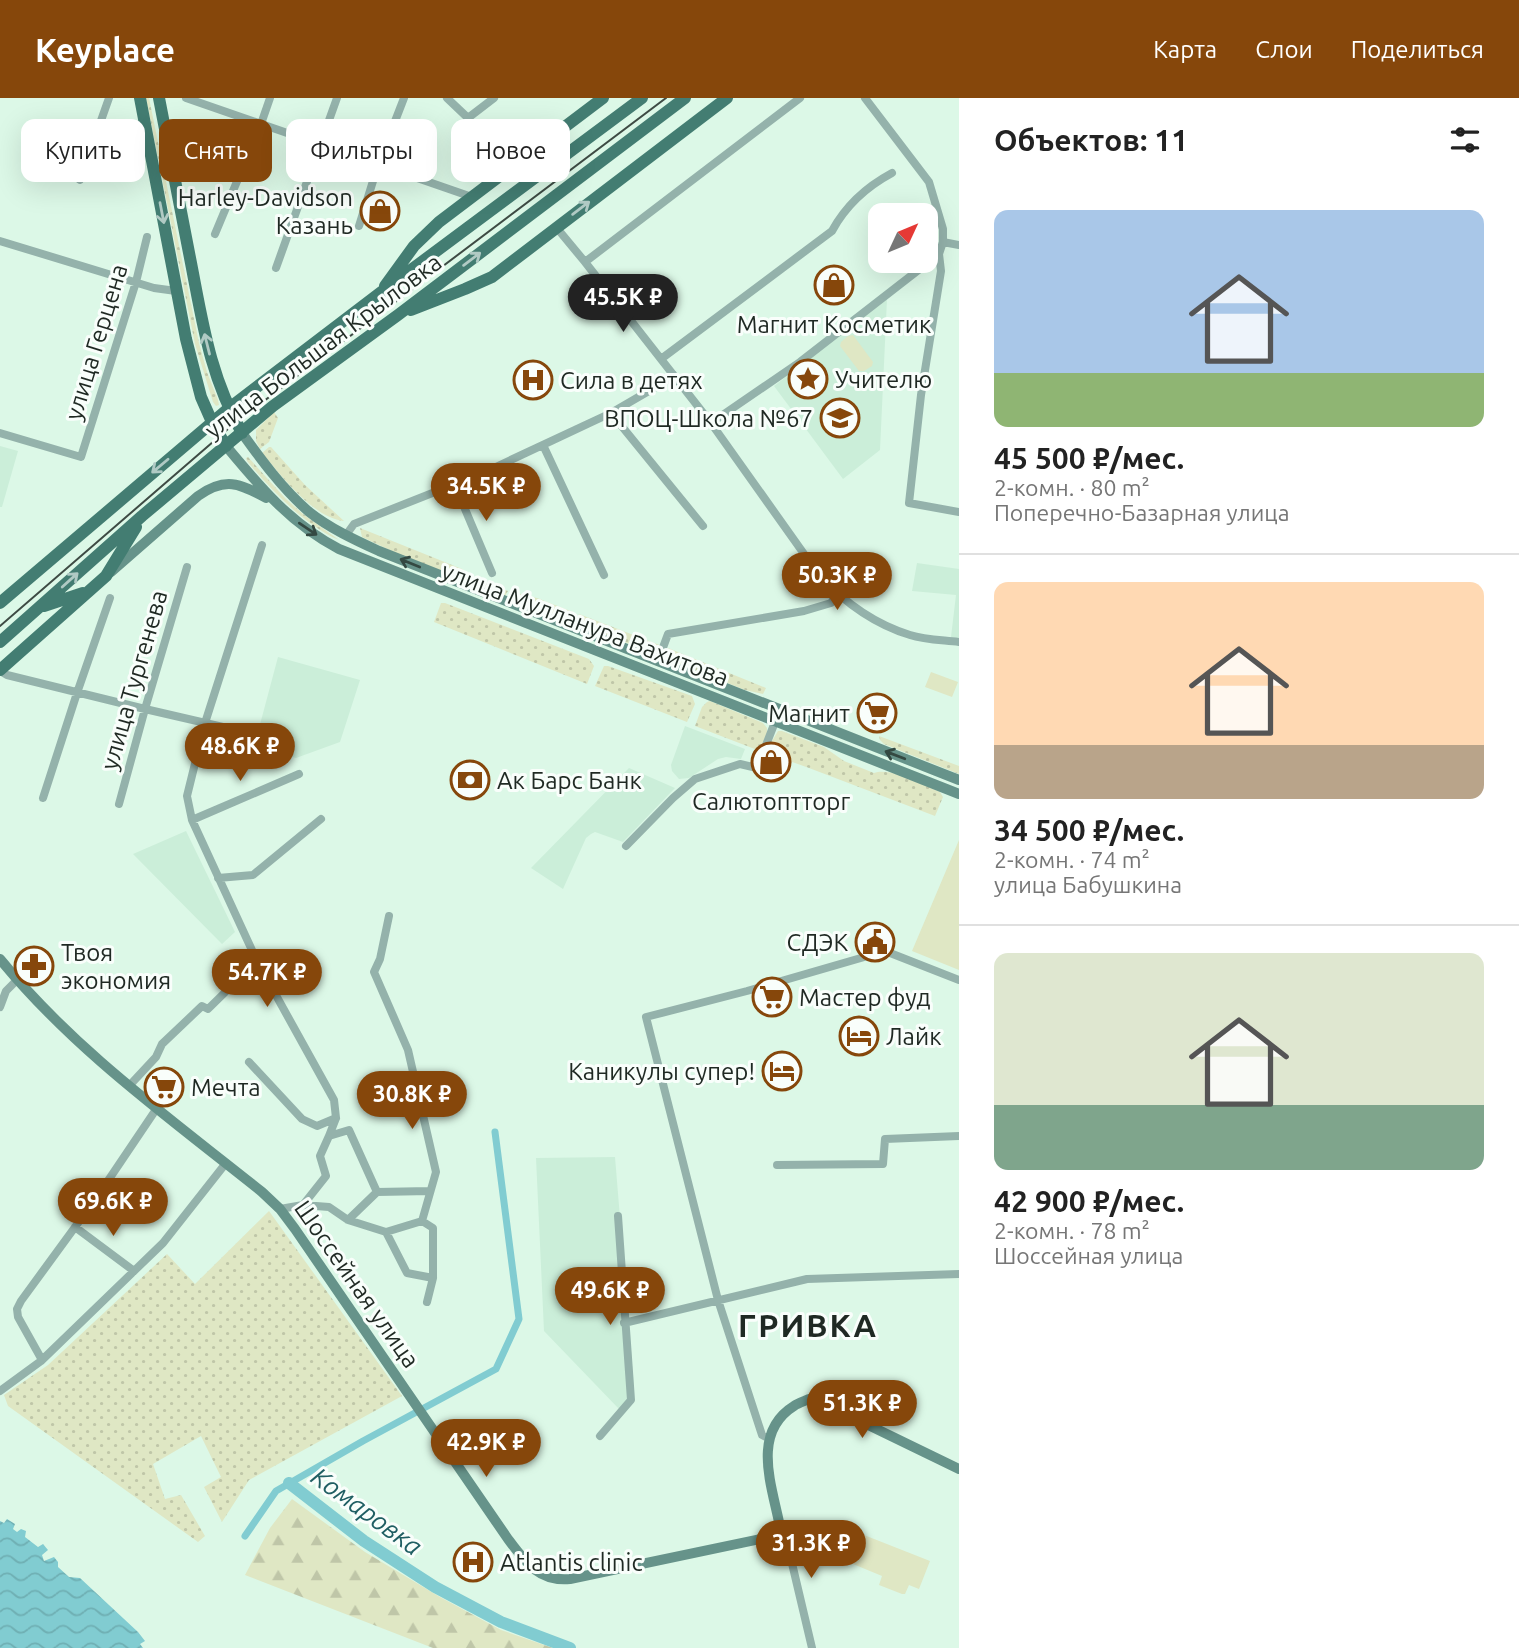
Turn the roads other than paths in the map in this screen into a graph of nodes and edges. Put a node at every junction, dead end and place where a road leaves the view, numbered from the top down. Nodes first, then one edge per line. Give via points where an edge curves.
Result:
1 (108, 98) edge
2 (139, 98) edge
3 (159, 98) edge
4 (270, 98) edge
5 (337, 98) edge
6 (404, 98) edge
7 (447, 98) edge
8 (494, 98) edge
9 (604, 98) edge
10 (642, 98) edge
11 (685, 98) edge
12 (727, 98) edge
13 (800, 98) edge
14 (865, 98) edge
15 (190, 99) edge
16 (468, 118) joint
17 (101, 119) edge
18 (247, 119) edge
19 (263, 119) edge
20 (329, 119) edge
21 (396, 119) edge
22 (570, 123) edge
23 (892, 173) dead end
24 (237, 182) edge
25 (307, 182) edge
26 (373, 182) edge
27 (428, 182) edge
28 (491, 182) edge
29 (472, 197) junction
30 (359, 226) dead end
31 (555, 227) junction
32 (215, 234) dead end
33 (147, 237) dead end
34 (0, 241) edge
35 (943, 242) junction
36 (959, 245) edge
37 (939, 254) junction
38 (584, 262) junction
39 (276, 268) dead end
40 (135, 282) junction
41 (176, 291) junction
42 (380, 293) junction
43 (398, 315) junction
44 (661, 359) junction
45 (673, 374) junction
46 (228, 409) junction
47 (611, 413) junction
48 (212, 422) junction
49 (711, 424) junction
50 (0, 433) edge
51 (242, 433) junction
52 (543, 445) junction
53 (226, 446) junction
54 (454, 483) junction
55 (275, 502) junction
56 (959, 512) edge
57 (142, 516) junction
58 (703, 526) dead end
59 (345, 535) junction
60 (262, 545) dead end
61 (187, 567) dead end
62 (492, 573) dead end
63 (604, 575) dead end
64 (106, 576) junction
65 (90, 590) junction
66 (837, 594) junction
67 (110, 598) dead end
68 (0, 603) edge
69 (38, 608) junction
70 (0, 642) edge
71 (959, 642) edge
72 (658, 661) junction
73 (0, 670) edge
74 (77, 693) junction
75 (145, 709) junction
76 (775, 722) junction
77 (205, 723) junction
78 (258, 735) dead end
79 (299, 774) dead end
80 (959, 779) edge
81 (959, 794) edge
82 (43, 798) dead end
83 (119, 804) dead end
84 (321, 819) dead end
85 (192, 820) junction
86 (626, 846) dead end
87 (218, 878) junction
88 (389, 916) dead end
89 (0, 959) edge
90 (257, 961) junction
91 (17, 980) junction
92 (959, 980) edge
93 (0, 1007) edge
94 (249, 1062) dead end
95 (129, 1086) junction
96 (157, 1108) junction
97 (336, 1118) junction
98 (329, 1136) junction
99 (959, 1136) edge
100 (226, 1163) junction
101 (777, 1165) dead end
102 (430, 1191) junction
103 (377, 1192) junction
104 (303, 1205) junction
105 (280, 1209) junction
106 (618, 1216) dead end
107 (348, 1220) junction
108 (422, 1221) junction
109 (75, 1227) junction
110 (386, 1232) junction
111 (134, 1272) junction
112 (959, 1274) edge
113 (433, 1278) junction
114 (718, 1300) junction
115 (428, 1302) dead end
116 (624, 1323) junction
117 (42, 1360) junction
118 (0, 1391) edge
119 (600, 1436) dead end
120 (768, 1438) junction
121 (959, 1469) edge
122 (779, 1522) junction
123 (812, 1648) edge

1 - 17 street
2 -> 41 main road
46 -> 3 main road via 205,335
4 - 19 street
5 - 20 street
6 - 21 street
7 - 16 street
8 - 16 street
9 - 22 main road
10 - 42 main road, улица Большая Крыловка
43 -> 11 main road, улица Большая Крыловка
31 -> 12 main road
13 - 38 street
14 - 35 street via 929,182
15 - 18 street
23 - 44 street via 855,198 832,231
24 - 32 street
25 - 39 street
26 - 30 street
27 - 29 street
28 - 29 main road
29 - 42 main road via 422,237
31 - 38 street
31 - 43 main road via 492,277
33 - 40 street, улица Герцена
34 - 40 street
35 - 36 street
35 - 37 street
37 - 49 street
37 - 56 street via 941,271 909,503
38 - 44 street
40 - 41 street
40 - 50 street, улица Герцена via 81,457
41 - 48 main road via 201,397
42 - 46 main road, улица Большая Крыловка
43 - 51 main road, улица Большая Крыловка
44 - 45 street
45 - 47 street
45 - 49 street
46 - 48 main road, улица Большая Крыловка
46 - 51 main road
47 - 52 street
47 - 58 street
48 - 53 main road
48 -> 68 main road, улица Большая Крыловка
49 - 66 street
51 - 53 main road, улица Большая Крыловка
51 - 59 main road, улица Мулланура Вахитова via 272,474 310,513
52 - 54 street
52 - 63 street
53 - 55 main road, улица Мулланура Вахитова
53 - 57 main road, улица Большая Крыловка
54 - 59 street via 354,524
54 - 62 street
55 - 64 main road via 242,486 210,487
55 -> 76 main road, улица Мулланура Вахитова via 299,524 340,549
57 - 64 main road
69 -> 57 main road, улица Большая Крыловка
72 -> 59 main road, улица Мулланура Вахитова
60 - 77 street
61 - 75 street, улица Тургенева
64 - 65 main road
65 - 69 main road
65 - 73 main road
66 - 71 street via 880,623 911,635
66 - 72 street via 831,603 804,611 668,634
67 - 74 street
69 - 70 main road, улица Большая Крыловка
80 -> 72 main road, улица Мулланура Вахитова
73 - 74 street
74 - 75 street
74 - 82 street
75 - 77 street
75 - 83 street, улица Тургенева
76 - 81 main road, улица Мулланура Вахитова
76 - 86 street via 757,768 740,764 695,779
77 - 78 street
77 - 85 street via 187,796
79 - 85 street
84 - 87 street via 253,875
85 - 87 street
87 - 90 street
88 - 102 street via 374,972 408,1050 436,1172
89 - 91 main road, Шоссейная улица
90 - 95 street via 208,1009 202,1006 162,1044
90 - 97 street via 334,1100
91 - 93 street
91 - 95 main road, Шоссейная улица
92 - 114 street via 885,951 646,1017
94 - 97 street via 302,1119 317,1126
95 - 96 main road, Шоссейная улица
96 - 100 main road, Шоссейная улица
96 - 109 street
97 - 98 street
98 - 103 street via 349,1130
98 - 104 street via 320,1156 326,1175
99 - 101 street via 885,1139 883,1164
100 - 105 main road, Шоссейная улица
100 - 111 street
102 - 103 street
102 - 108 street
103 - 107 street
104 - 105 street
104 - 107 street via 329,1207
105 - 122 main road, Шоссейная улица via 519,1553 542,1575 565,1580 770,1537
106 - 116 street
107 - 110 street
108 - 110 street
108 - 113 street via 433,1228
109 - 111 street
109 - 117 street via 17,1309
110 - 113 street via 408,1273
111 - 117 street
112 - 114 street via 807,1279
113 - 115 street
114 - 116 street
114 - 120 street via 762,1435
116 - 119 street via 631,1400
117 - 118 street
120 - 121 main road via 783,1415 809,1399
120 - 122 main road via 769,1474
122 - 123 street

